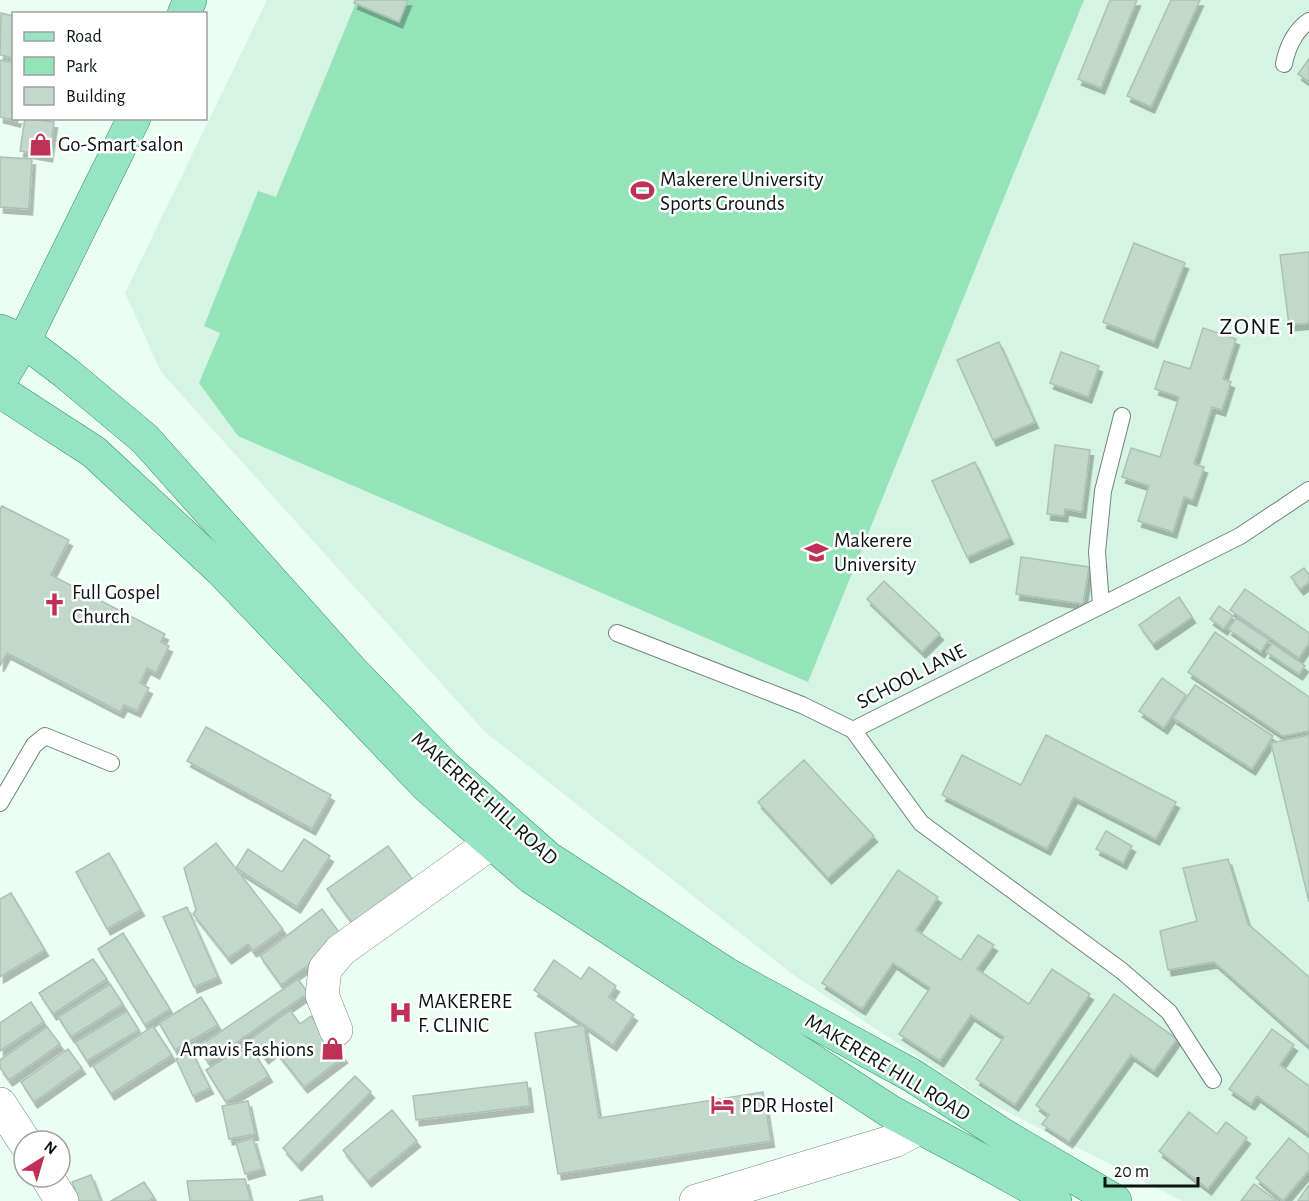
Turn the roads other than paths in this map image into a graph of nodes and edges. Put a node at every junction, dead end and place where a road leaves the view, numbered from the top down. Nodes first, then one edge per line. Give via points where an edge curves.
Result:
1 (1309, 21) edge
2 (1284, 64) dead end
3 (133, 120) edge
4 (12, 336) edge
5 (0, 381) edge
6 (0, 391) edge
7 (1122, 416) dead end
8 (1309, 490) edge
9 (1101, 605) junction
10 (617, 633) dead end
11 (853, 730) junction
12 (111, 763) dead end
13 (0, 803) edge
14 (491, 843) junction
15 (336, 1030) dead end
16 (1214, 1080) dead end
17 (0, 1104) edge
18 (919, 1128) junction
19 (16, 1129) edge
20 (696, 1201) edge
21 (1055, 1201) edge
22 (1114, 1201) edge

1 - 2 lane via 1294,37
3 - 4 main road
4 - 5 main road
4 - 22 main road, MAKERERE HILL ROAD via 66,374 145,439 351,670 446,768 548,858 728,975 913,1076
6 - 14 main road, MAKERERE HILL ROAD via 94,452 222,571 428,787
7 - 9 lane via 1103,491 1097,552
8 - 9 lane, SCHOOL LANE via 1240,536
9 - 11 lane, SCHOOL LANE
10 - 11 lane via 802,705
11 - 16 lane, SCHOOL LANE via 921,823 1122,971 1169,1012
12 - 13 lane via 45,736 34,745
14 - 15 street via 341,950 325,969 322,995
14 - 18 main road, MAKERERE HILL ROAD via 531,877 581,911
17 - 19 street
18 - 20 street via 894,1141
18 - 21 main road, MAKERERE HILL ROAD

